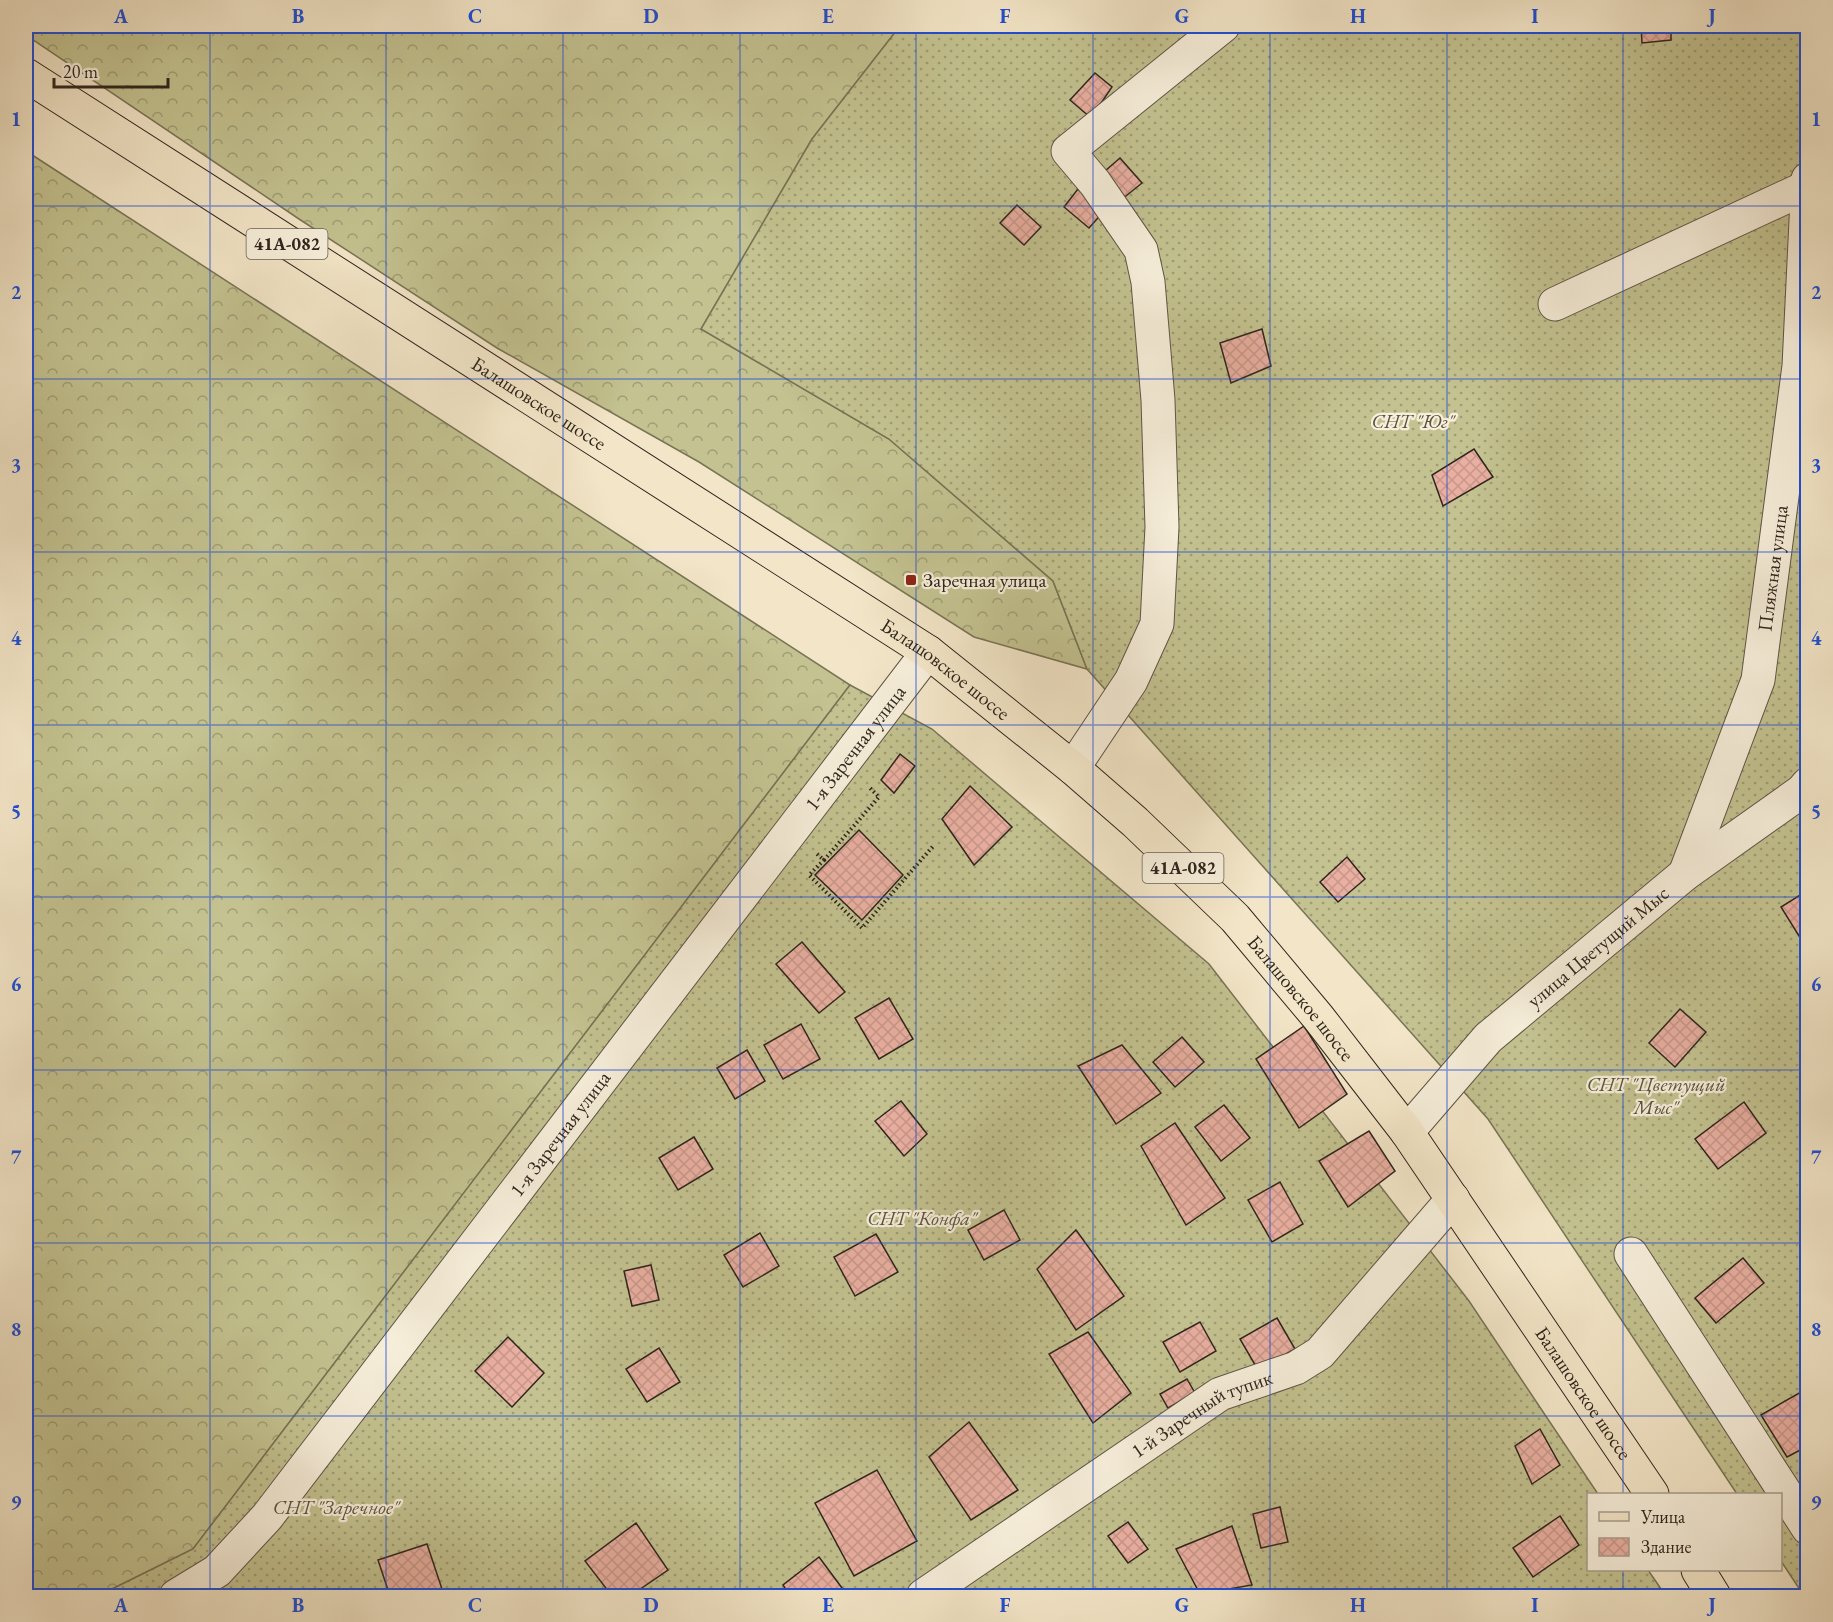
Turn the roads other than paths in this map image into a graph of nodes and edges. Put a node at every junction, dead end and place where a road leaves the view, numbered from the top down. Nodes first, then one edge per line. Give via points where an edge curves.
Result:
1 (1223, 26) edge
2 (26, 75) edge
3 (1808, 179) edge
4 (1807, 187) edge
5 (1555, 304) dead end
6 (928, 652) junction
7 (1073, 768) junction
8 (1808, 784) edge
9 (1686, 874) junction
10 (1407, 1132) junction
11 (1453, 1199) junction
12 (1631, 1254) dead end
13 (1651, 1493) edge
14 (1808, 1528) edge
15 (1699, 1571) edge
16 (176, 1596) edge
17 (923, 1596) edge
18 (1714, 1596) edge

1 - 7 street via 1068,151 1141,250 1148,282 1158,400 1162,527 1157,624 1131,681
2 - 6 main road, Балашовское шоссе / 41А-082
3 - 4 street, Пляжная улица
4 - 5 street
4 - 9 street, Пляжная улица via 1799,366 1758,680
6 - 7 main road, Балашовское шоссе / 41А-082
6 - 16 street, 1-я Заречная улица via 267,1517 218,1571
7 - 10 main road, Балашовское шоссе / 41А-082 via 1235,918
8 - 9 street, улица Цветущий Мыс
9 - 10 street, улица Цветущий Мыс via 1488,1038
10 - 11 main road, Балашовское шоссе / 41А-082
11 - 13 main road, Балашовское шоссе / 41А-082
11 - 17 street, 1-й Заречный тупик via 1320,1353 1296,1368 1220,1394
12 - 14 street
15 - 18 main road

